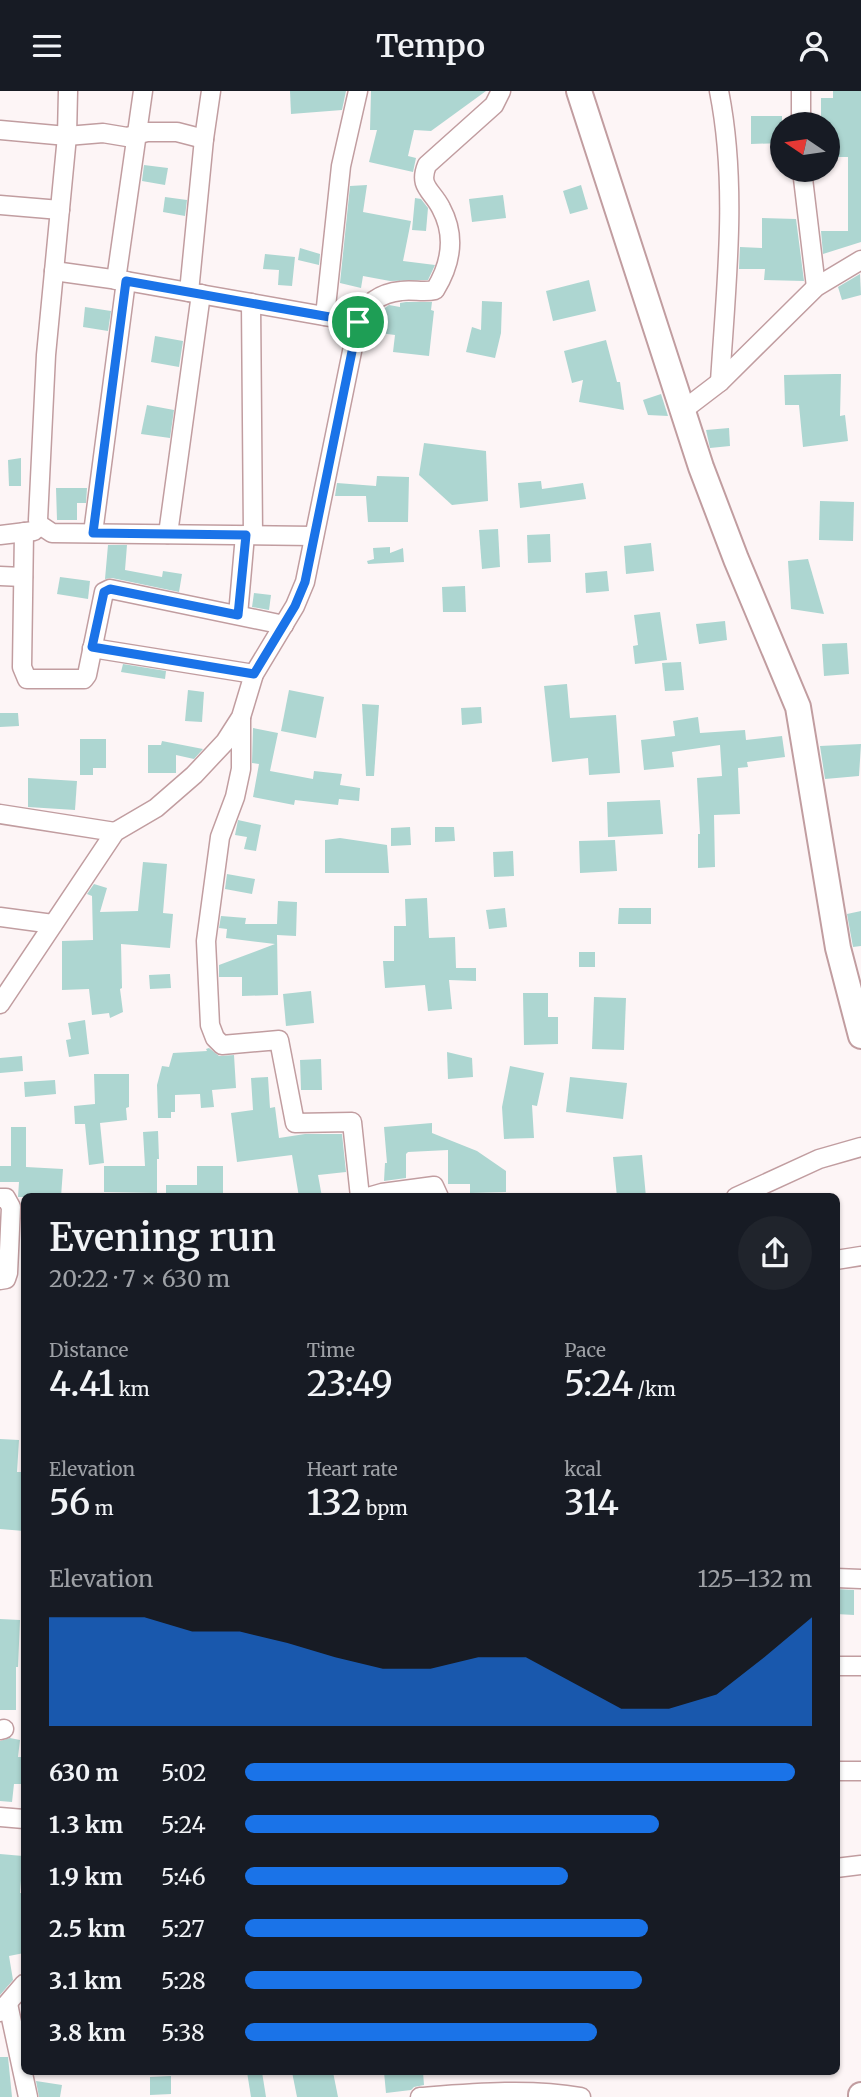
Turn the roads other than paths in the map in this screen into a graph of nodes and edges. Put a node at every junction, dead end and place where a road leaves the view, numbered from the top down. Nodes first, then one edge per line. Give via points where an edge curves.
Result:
1 (68, 91) edge
2 (143, 91) edge
3 (211, 91) edge
4 (358, 91) edge
5 (500, 91) edge
6 (579, 91) edge
7 (719, 91) edge
8 (801, 91) edge
9 (800, 112) edge
10 (0, 130) edge
11 (135, 135) junction
12 (67, 136) junction
13 (204, 139) junction
14 (803, 182) edge
15 (0, 205) edge
16 (60, 210) junction
17 (861, 260) edge
18 (54, 271) junction
19 (121, 281) junction
20 (816, 286) junction
21 (195, 293) junction
22 (251, 303) junction
23 (325, 316) junction
24 (358, 322) junction
25 (720, 382) junction
26 (682, 411) junction
27 (44, 530) junction
28 (24, 532) junction
29 (93, 533) junction
30 (0, 534) edge
31 (168, 534) junction
32 (249, 535) junction
33 (314, 536) junction
34 (0, 576) edge
35 (23, 577) junction
36 (238, 615) junction
37 (284, 625) junction
38 (92, 647) junction
39 (254, 674) junction
40 (241, 717) junction
41 (0, 814) edge
42 (115, 832) junction
43 (0, 917) edge
44 (53, 924) junction
45 (0, 1004) edge
46 (861, 1036) edge
47 (861, 1147) edge
48 (360, 1193) edge
49 (393, 1193) edge
50 (437, 1193) edge
51 (745, 1193) edge
52 (0, 1198) edge
53 (861, 1256) edge
54 (840, 1259) edge
55 (0, 1280) edge
56 (840, 1578) edge
57 (861, 1579) edge
58 (840, 1666) edge
59 (861, 1666) edge
60 (840, 1771) edge
61 (861, 1771) edge
62 (0, 1817) edge
63 (21, 1819) edge
64 (861, 1865) edge
65 (840, 1868) edge
66 (21, 1988) edge
67 (4, 2008) edge
68 (21, 2071) edge
69 (22, 2075) edge
70 (28, 2097) edge
71 (420, 2097) edge
72 (581, 2097) edge

1 - 12 street
2 - 11 street
3 - 13 street
4 - 23 street via 341,166
5 - 24 street via 494,105 428,165 423,175 448,230 450,258 435,290 401,291 374,299
6 - 26 street
7 - 25 street via 729,226
8 - 9 street
10 - 12 street
11 - 12 street
11 - 13 street via 177,132
11 - 19 street
12 - 16 street
13 - 21 street
14 - 20 street
15 - 16 street
16 - 18 street
17 - 20 street
18 - 19 street
18 - 27 street via 38,520
19 - 21 street
19 - 29 street
20 - 25 street
21 - 22 street
21 - 31 street
22 - 23 street
22 - 32 street
23 - 24 street
24 - 33 street
25 - 26 street
26 - 46 street via 731,547 798,707 838,948
27 - 28 street
27 - 29 street
28 - 30 street
28 - 35 street
29 - 31 street
31 - 32 street
32 - 33 street
32 - 36 street
33 - 37 street via 305,582
34 - 35 street
35 - 38 street via 22,667 27,679 84,679
36 - 37 street
36 - 38 street via 110,589 104,592
37 - 39 street
38 - 39 street
39 - 40 street
40 - 42 street via 194,775 156,808
40 - 48 street via 241,769 220,837 206,941 210,1025 222,1045 279,1040 295,1123 352,1122
41 - 42 street
42 - 44 street
43 - 44 street
44 - 45 street
47 - 51 street via 819,1159
49 - 50 street via 434,1186
52 - 55 street via 6,1198 11,1207 8,1273
53 - 54 street
56 - 57 street
58 - 59 street
60 - 61 street
62 - 63 street
64 - 65 street
66 - 67 street
67 - 68 street
69 - 70 street
71 - 72 street via 506,2093

